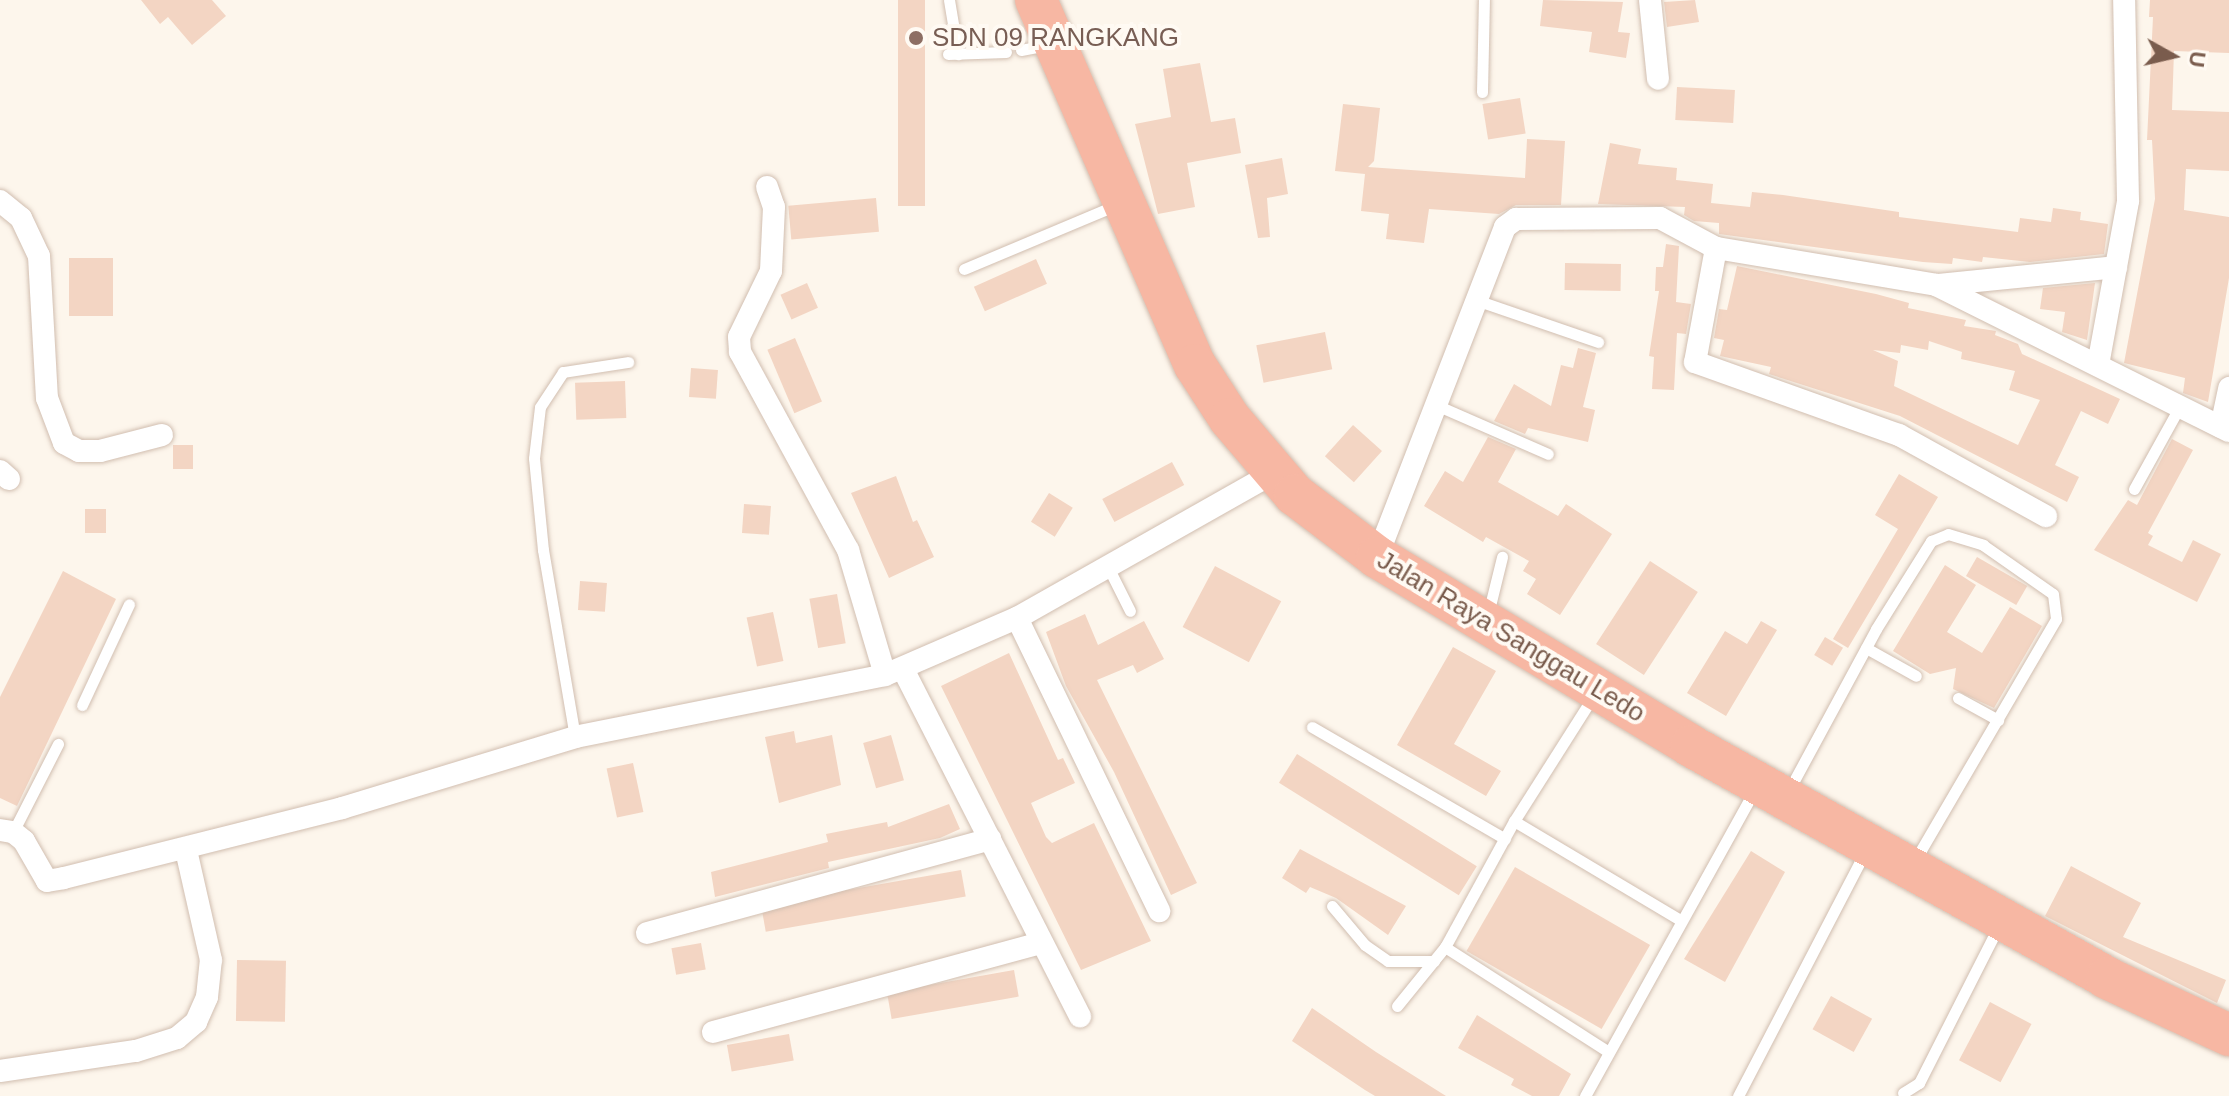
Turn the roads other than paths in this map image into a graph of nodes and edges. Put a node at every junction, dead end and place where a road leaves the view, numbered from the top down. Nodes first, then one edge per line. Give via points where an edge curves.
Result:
1 (949, 0) edge
2 (1036, 0) edge
3 (1484, 0) edge
4 (1650, 0) edge
5 (2124, 0) edge
6 (1006, 52) dead end
7 (1658, 79) dead end
8 (1482, 92) dead end
9 (767, 187) dead end
10 (0, 201) edge
11 (1121, 203) junction
12 (1716, 248) junction
13 (2116, 267) junction
14 (964, 269) dead end
15 (1936, 285) junction
16 (1479, 301) junction
17 (1598, 342) dead end
18 (628, 362) dead end
19 (2098, 365) junction
20 (2229, 388) edge
21 (1436, 405) junction
22 (2180, 406) junction
23 (2225, 429) edge
24 (162, 435) dead end
25 (1548, 454) dead end
26 (1273, 473) junction
27 (2134, 489) dead end
28 (2046, 516) dead end
29 (1377, 557) junction
30 (1502, 557) dead end
31 (1108, 567) junction
32 (129, 604) dead end
33 (1130, 611) dead end
34 (1017, 618) junction
35 (1486, 623) junction
36 (1866, 648) junction
37 (894, 672) junction
38 (1916, 676) dead end
39 (1596, 691) junction
40 (1958, 698) dead end
41 (82, 705) dead end
42 (1998, 720) junction
43 (1312, 727) dead end
44 (575, 737) junction
45 (58, 744) dead end
46 (1771, 790) junction
47 (1514, 821) junction
48 (7, 831) edge
49 (990, 839) junction
50 (1505, 839) junction
51 (1869, 844) junction
52 (186, 850) junction
53 (1910, 868) junction
54 (1332, 906) dead end
55 (1159, 911) dead end
56 (1680, 920) junction
57 (2002, 920) junction
58 (647, 933) dead end
59 (1040, 943) junction
60 (1445, 947) junction
61 (1434, 961) junction
62 (1397, 1006) dead end
63 (1080, 1017) dead end
64 (713, 1032) dead end
65 (2229, 1035) edge
66 (1607, 1051) junction
67 (0, 1071) edge
68 (1903, 1093) dead end
69 (1585, 1096) edge
70 (1738, 1096) edge

1 - 6 lane via 953,54
2 - 11 highway, Jalan Raya Sanggau Ledo via 1038,47
3 - 8 lane
4 - 7 street
5 - 13 street via 2128,201
9 - 37 street via 774,207 771,271 739,337 740,352 848,550
10 - 24 street via 21,218 39,256 47,398 64,443 79,451 100,451
11 - 14 lane
11 - 26 highway, Jalan Raya Sanggau Ledo via 1195,365
12 - 15 street
12 - 16 street via 1660,218 1516,219 1505,227
12 - 28 street via 1695,362 1899,435
13 - 15 street
13 - 19 street
15 - 19 street
16 - 17 lane
16 - 21 street
18 - 44 lane via 563,372 540,407 534,458 543,550
19 - 22 street
20 - 23 street
21 - 25 lane
21 - 29 street
22 - 23 street
22 - 27 lane
26 - 29 highway, Jalan Raya Sanggau Ledo
26 - 31 street
29 - 35 highway, Jalan Raya Sanggau Ledo
30 - 35 lane
31 - 33 lane
31 - 34 street
32 - 41 lane
34 - 37 street
34 - 55 street
35 - 39 highway, Jalan Raya Sanggau Ledo
36 - 38 lane
36 - 42 lane via 1931,541 1948,534 1983,545 2041,582 2053,594 2055,606 2056,619
36 - 46 lane
37 - 44 street
37 - 49 street
39 - 46 highway, Jalan Raya Sanggau Ledo
39 - 47 lane
40 - 42 lane
42 - 53 lane
43 - 50 lane
44 - 52 street
45 - 48 lane
46 - 51 highway, Jalan Raya Sanggau Ledo
46 - 56 lane
47 - 50 lane
47 - 56 lane
48 - 52 street via 47,881
49 - 58 street
49 - 59 street
50 - 60 lane
51 - 53 highway, Jalan Raya Sanggau Ledo
51 - 70 lane
52 - 67 street via 211,960 207,997 196,1022 177,1038 149,1048
53 - 57 highway, Jalan Raya Sanggau Ledo
54 - 61 lane via 1365,945 1388,961
56 - 66 lane
57 - 65 highway, Jalan Raya Sanggau Ledo via 2107,978
57 - 68 lane via 1919,1083
59 - 63 street
59 - 64 street
60 - 61 lane
60 - 66 lane
61 - 62 lane
66 - 69 lane

